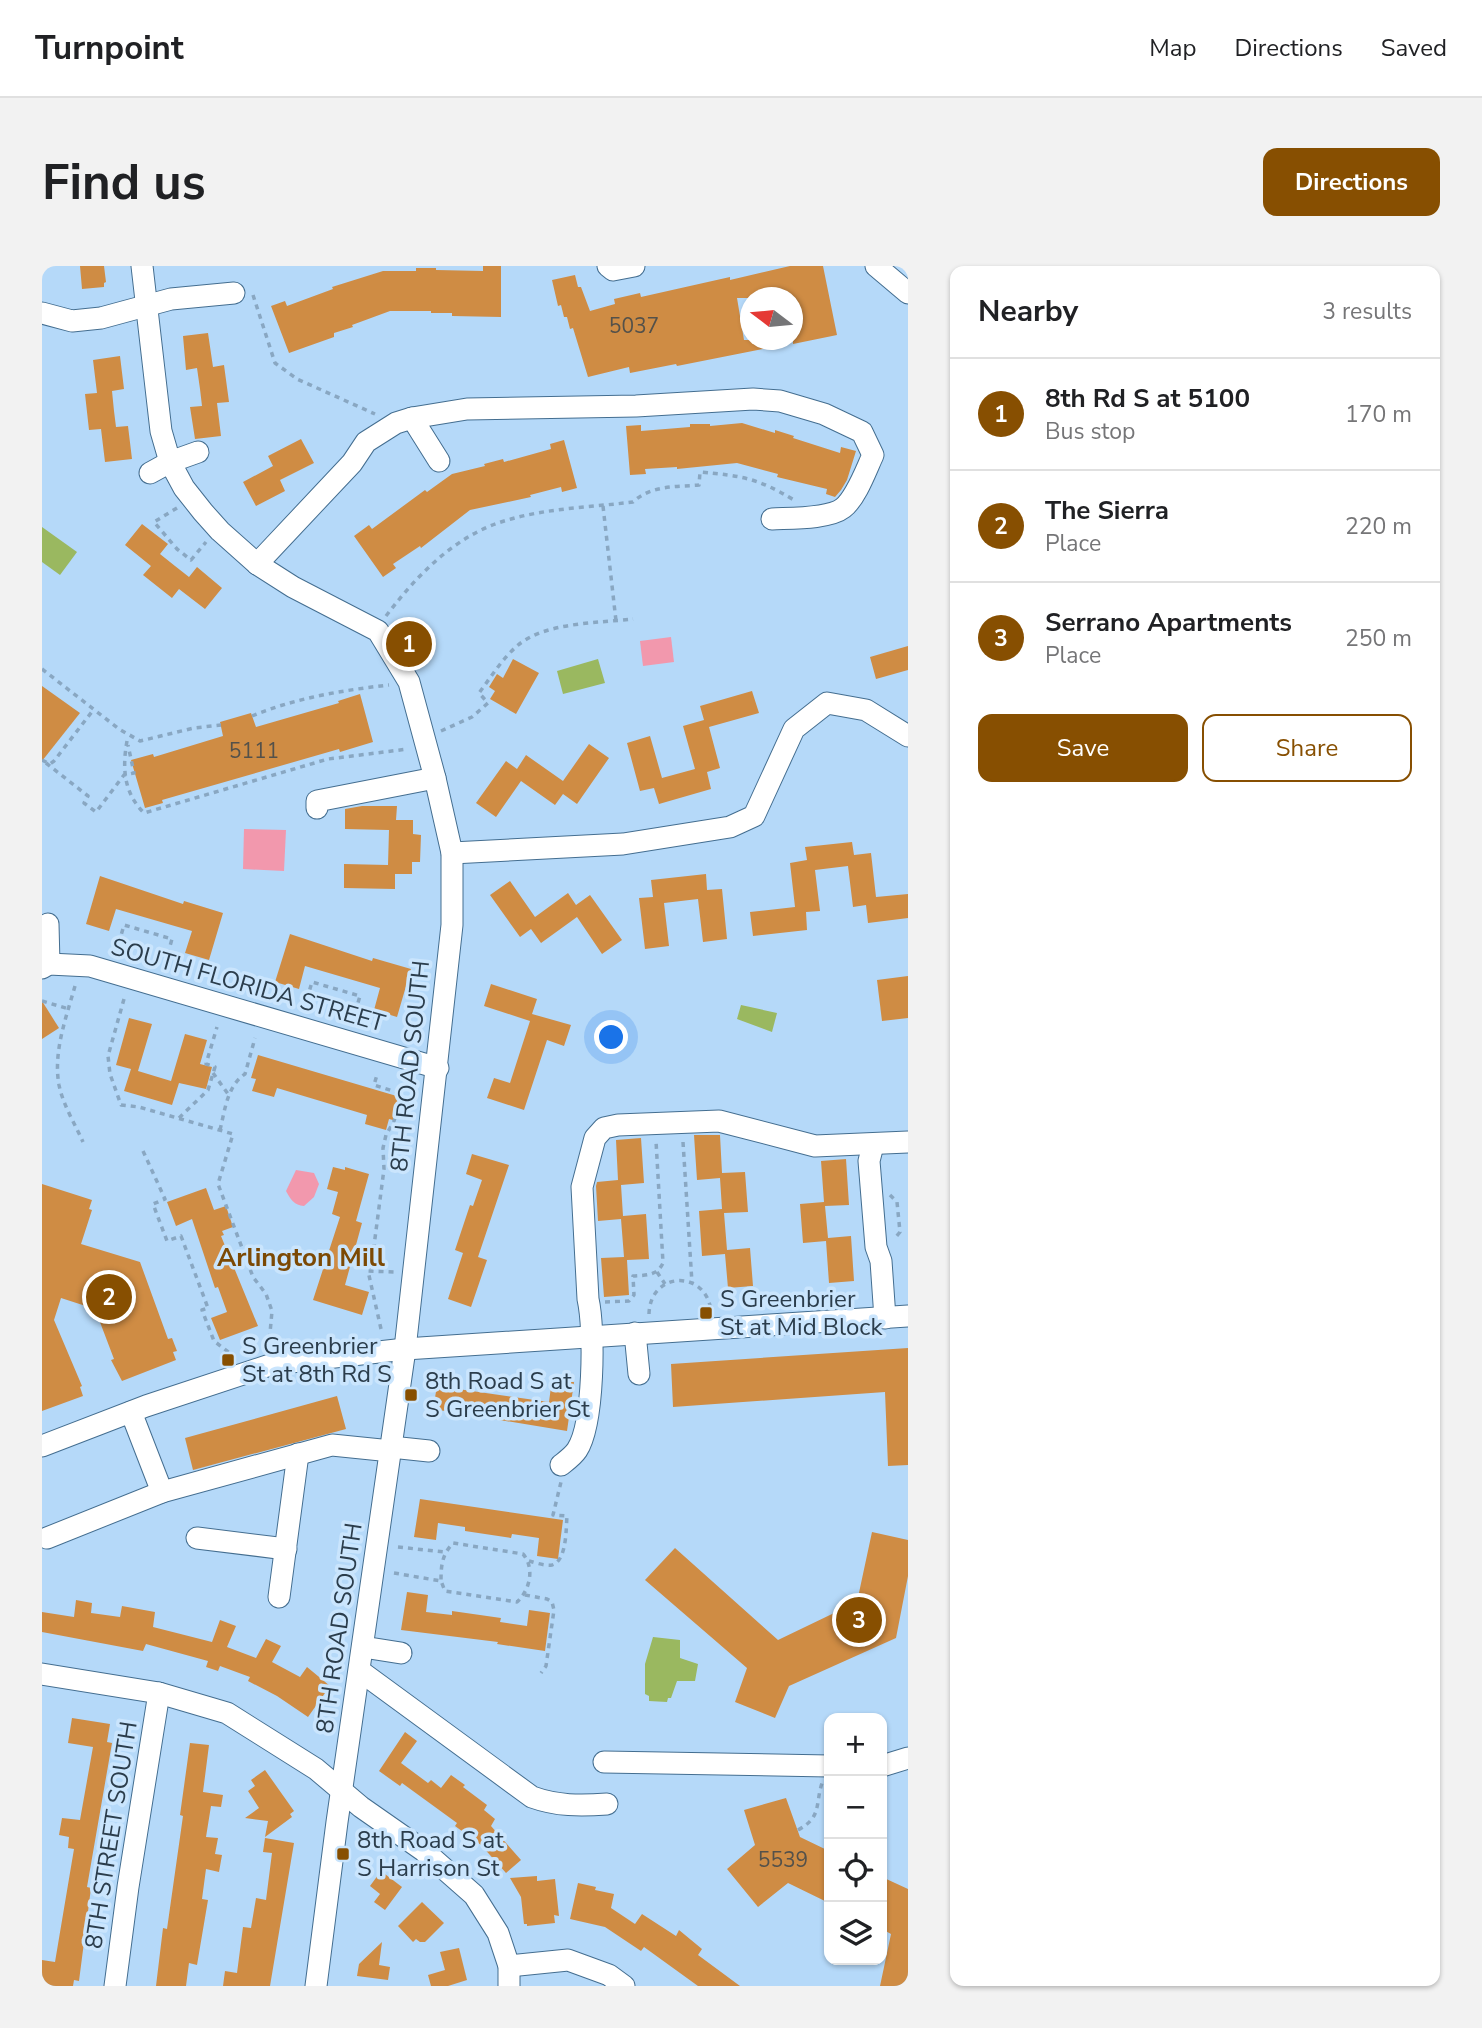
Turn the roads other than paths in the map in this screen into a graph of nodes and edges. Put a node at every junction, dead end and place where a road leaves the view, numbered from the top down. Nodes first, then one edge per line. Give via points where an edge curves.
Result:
1 (142, 266) edge
2 (608, 266) edge
3 (634, 266) edge
4 (876, 266) edge
5 (243, 292) road end
6 (908, 293) edge
7 (146, 307) junction
8 (42, 313) edge
9 (404, 421) junction
10 (198, 452) dead end
11 (439, 461) dead end
12 (170, 462) junction
13 (150, 472) dead end
14 (772, 519) dead end
15 (257, 564) junction
16 (908, 736) edge
17 (435, 778) junction
18 (317, 808) dead end
19 (452, 853) junction
20 (48, 924) dead end
21 (46, 966) edge
22 (438, 1068) junction
23 (908, 1142) edge
24 (873, 1145) junction
25 (908, 1316) edge
26 (885, 1318) junction
27 (635, 1333) junction
28 (592, 1337) junction
29 (405, 1349) junction
30 (639, 1374) dead end
31 (131, 1412) junction
32 (42, 1446) edge
33 (391, 1449) junction
34 (429, 1451) dead end
35 (298, 1454) junction
36 (559, 1470) road end
37 (162, 1492) junction
38 (47, 1538) dead end
39 (197, 1538) dead end
40 (286, 1549) junction
41 (279, 1597) dead end
42 (363, 1647) junction
43 (401, 1653) dead end
44 (360, 1671) junction
45 (42, 1674) edge
46 (159, 1693) junction
47 (908, 1758) edge
48 (604, 1762) dead end
49 (887, 1764) edge
50 (824, 1772) edge
51 (341, 1789) junction
52 (607, 1804) dead end
53 (509, 1976) edge
54 (115, 1986) edge
55 (316, 1986) edge
56 (624, 1986) edge

1 - 7 street, 8TH ROAD SOUTH
2 - 3 street via 613,270
4 - 6 street
5 - 7 street via 171,299
7 - 8 street via 72,321
7 - 12 street, 8TH ROAD SOUTH via 161,431
9 - 11 street
9 - 14 street via 467,409 753,399 802,407 862,432 873,456 843,509
9 - 15 street via 366,442 352,463
10 - 12 street
12 - 13 street
12 - 15 street, 8TH ROAD SOUTH via 203,521
15 - 17 street, 8TH ROAD SOUTH via 378,631 426,708
16 - 19 street via 866,710 827,703 794,729 754,816 730,827 623,844
17 - 18 street via 317,802
17 - 19 street, 8TH ROAD SOUTH
19 - 22 street, 8TH ROAD SOUTH via 452,925
20 - 21 street
21 - 22 street, SOUTH FLORIDA STREET via 90,967
22 - 29 street, 8TH ROAD SOUTH
23 - 24 street
24 - 26 street via 869,1161
24 - 28 street via 815,1146 719,1121 604,1128 595,1138 582,1187
25 - 26 street
26 - 27 street
27 - 28 street
27 - 30 street
28 - 29 street
28 - 36 street via 584,1434 576,1452
29 - 31 street via 273,1364
29 - 33 street, 8TH ROAD SOUTH
31 - 32 street
31 - 37 street
33 - 34 street
33 - 35 street via 337,1445
33 - 42 street, 8TH ROAD SOUTH
35 - 37 street
35 - 40 street
37 - 38 street
39 - 40 street
40 - 41 street
42 - 43 street
42 - 44 street, 8TH ROAD SOUTH
44 - 51 street, 8TH ROAD SOUTH
44 - 52 street via 532,1797 573,1807
45 - 46 street
46 - 51 street via 227,1713
46 - 54 street, 8TH STREET SOUTH
47 - 49 street
48 - 50 street
51 - 53 street via 474,1895 498,1933
51 - 55 street, 8TH ROAD SOUTH
53 - 56 street via 568,1960 609,1975

